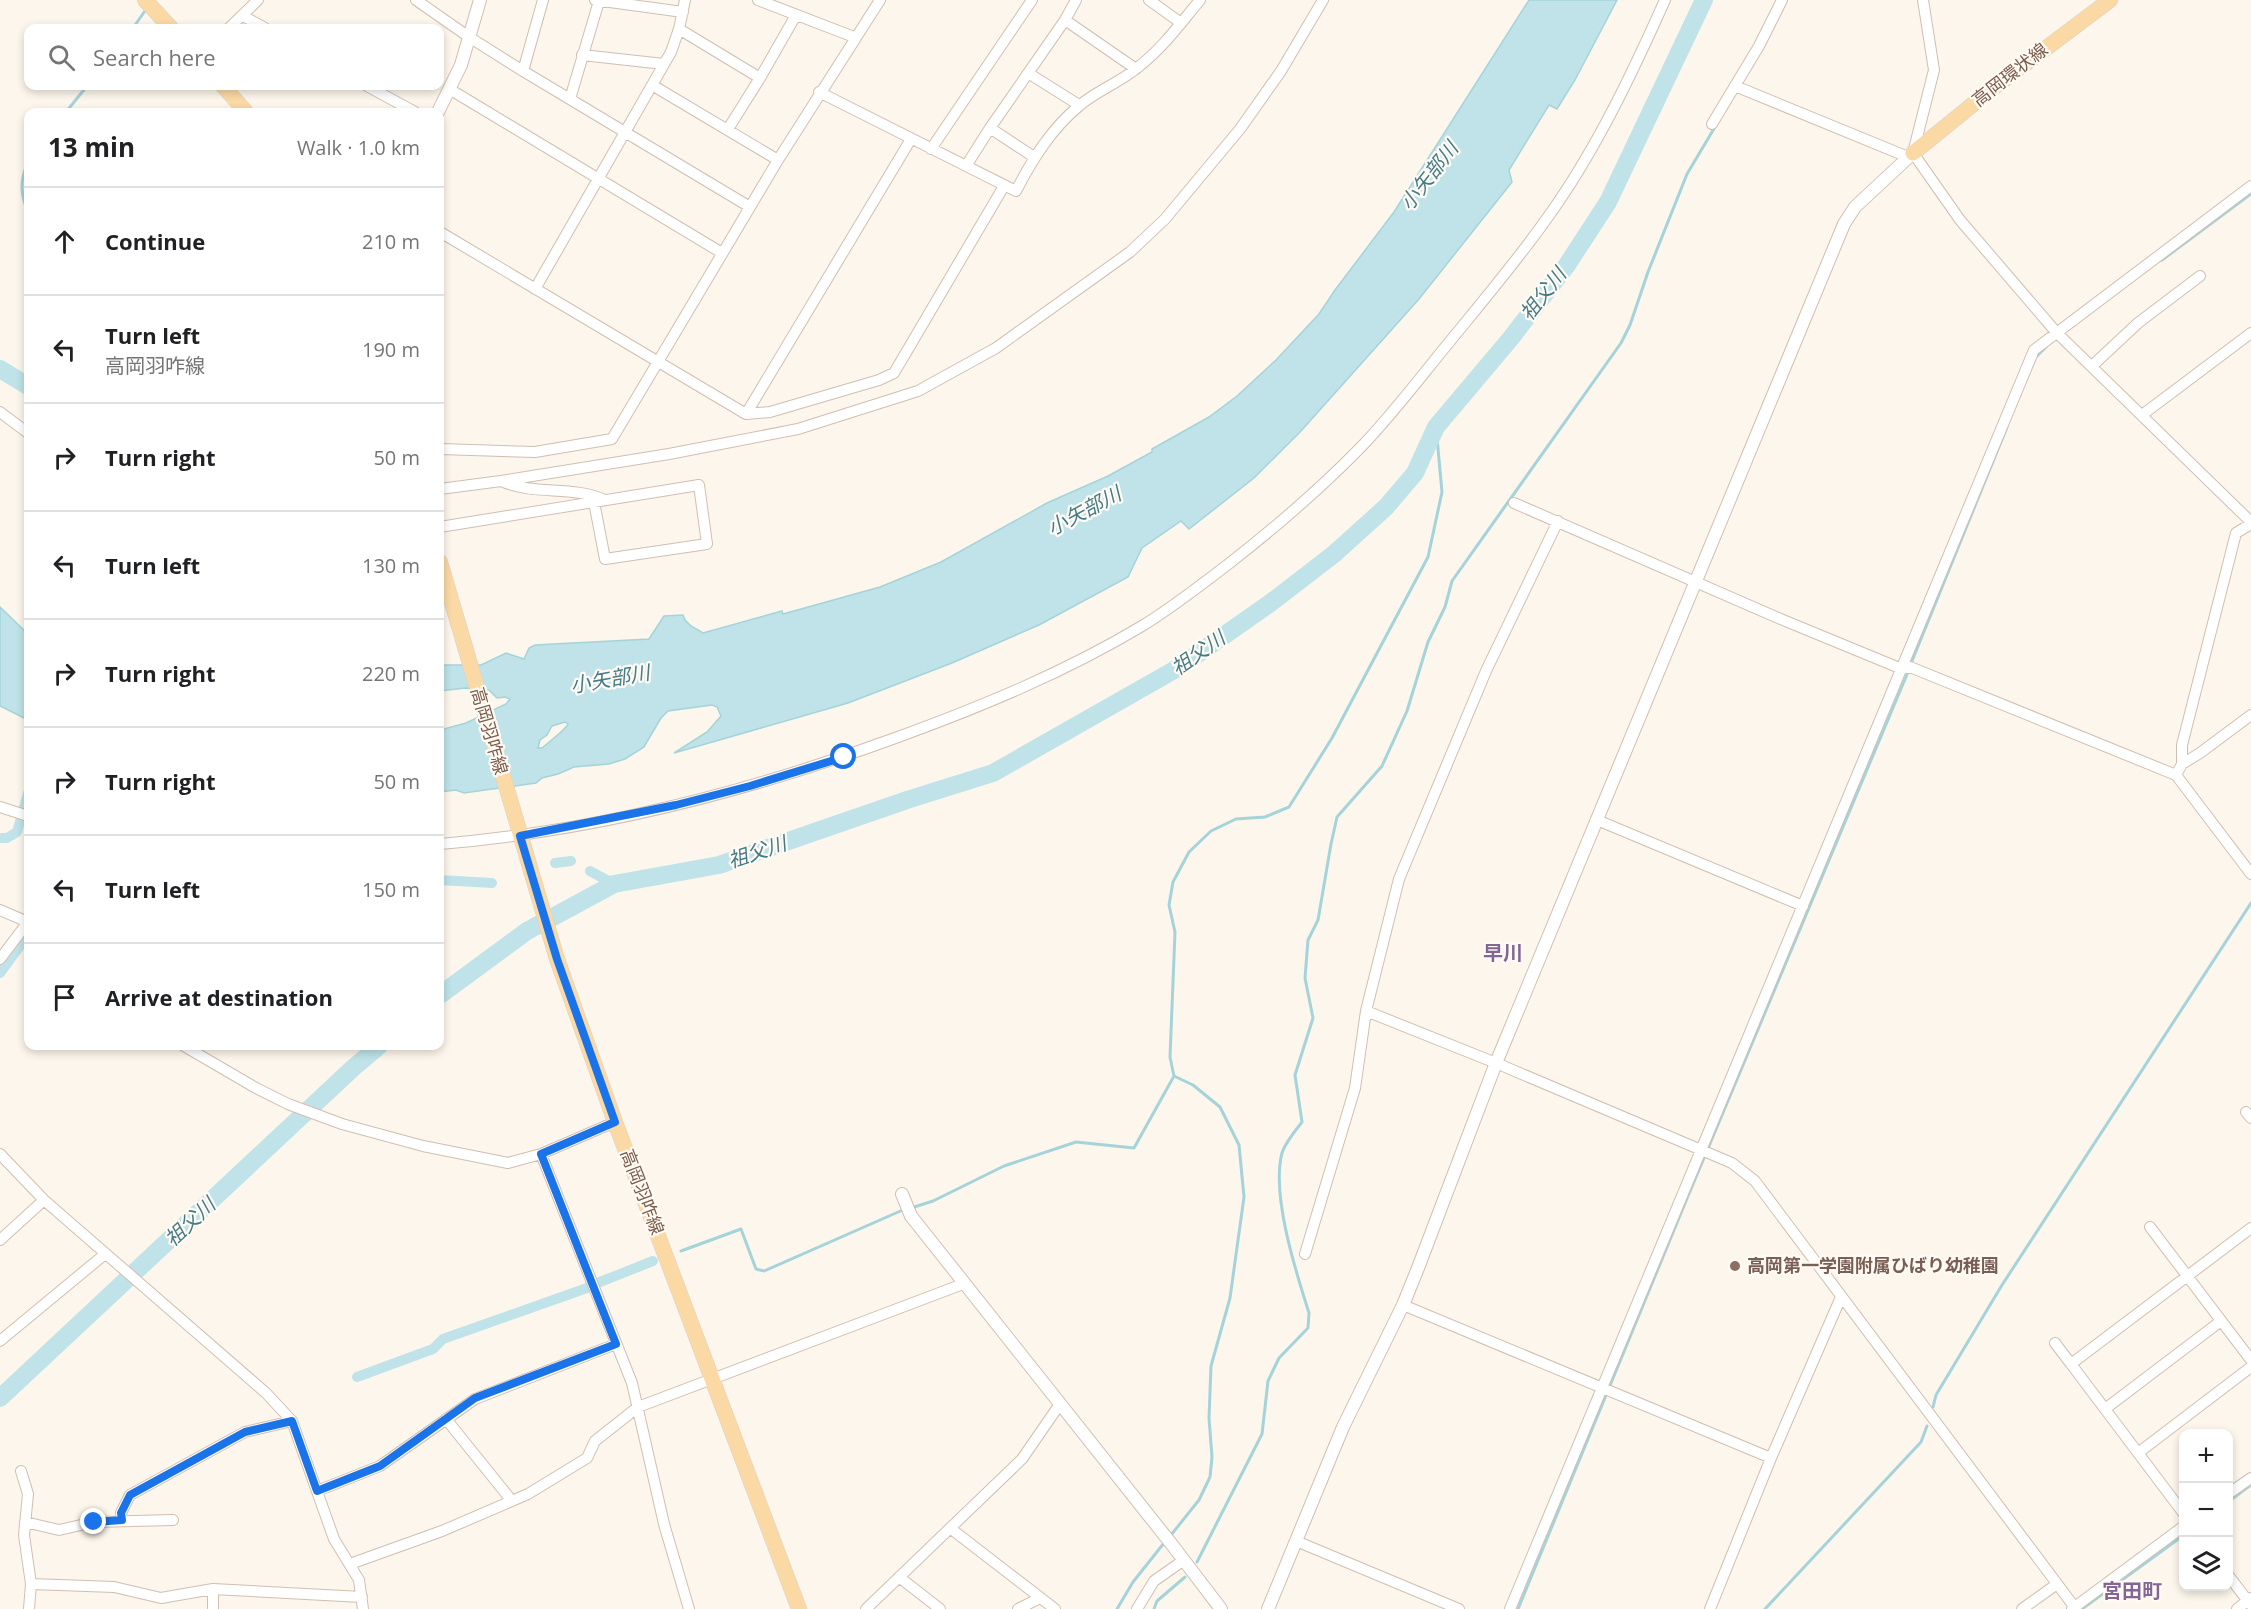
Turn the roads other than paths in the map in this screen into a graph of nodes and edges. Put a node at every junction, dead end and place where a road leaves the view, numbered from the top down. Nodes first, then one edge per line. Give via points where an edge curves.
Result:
1 (145, 0) edge
2 (258, 0) edge
3 (416, 0) edge
4 (480, 0) edge
5 (543, 0) edge
6 (596, 0) edge
7 (685, 0) edge
8 (758, 0) edge
9 (880, 0) edge
10 (1032, 0) edge
11 (1076, 0) edge
12 (1149, 0) edge
13 (1200, 0) edge
14 (1323, 0) edge
15 (1665, 0) edge
16 (1782, 0) edge
17 (1923, 0) edge
18 (2110, 0) edge
19 (683, 12) junction
20 (796, 15) junction
21 (243, 16) junction
22 (1065, 20) junction
23 (1181, 23) junction
24 (167, 24) edge
25 (234, 24) edge
26 (258, 24) edge
27 (679, 29) junction
28 (469, 37) junction
29 (854, 37) junction
30 (582, 55) junction
31 (664, 64) junction
32 (1136, 69) junction
33 (523, 71) junction
34 (1028, 73) junction
35 (760, 78) junction
36 (652, 85) junction
37 (1737, 87) junction
38 (227, 90) edge
39 (374, 90) edge
40 (451, 90) junction
41 (819, 92) junction
42 (570, 99) junction
43 (1079, 105) junction
44 (242, 108) edge
45 (408, 108) edge
46 (440, 108) edge
47 (1712, 124) dead end
48 (990, 128) junction
49 (728, 129) junction
50 (625, 133) junction
51 (911, 139) junction
52 (931, 149) junction
53 (1911, 155) junction
54 (1034, 157) junction
55 (778, 160) junction
56 (966, 166) junction
57 (599, 178) junction
58 (1004, 186) junction
59 (2251, 186) edge
60 (750, 207) junction
61 (444, 234) edge
62 (722, 253) junction
63 (2200, 276) dead end
64 (535, 289) junction
65 (2057, 333) junction
66 (2251, 333) edge
67 (657, 361) junction
68 (2092, 366) junction
69 (0, 412) edge
70 (746, 414) junction
71 (2142, 415) junction
72 (24, 430) edge
73 (444, 449) edge
74 (501, 481) junction
75 (444, 488) edge
76 (606, 500) junction
77 (594, 502) junction
78 (1514, 503) dead end
79 (1557, 522) junction
80 (2251, 523) edge
81 (444, 526) edge
82 (444, 576) edge
83 (1696, 581) junction
84 (1906, 668) junction
85 (2251, 715) edge
86 (2182, 764) junction
87 (2176, 775) junction
88 (0, 807) edge
89 (24, 815) edge
90 (1597, 820) junction
91 (520, 836) junction
92 (444, 844) edge
93 (2251, 874) edge
94 (1803, 906) junction
95 (0, 910) edge
96 (24, 920) edge
97 (24, 927) edge
98 (0, 959) edge
99 (1366, 1011) junction
100 (191, 1050) edge
101 (1496, 1063) junction
102 (615, 1122) junction
103 (1707, 1152) junction
104 (541, 1154) junction
105 (0, 1155) edge
106 (44, 1200) junction
107 (906, 1205) dead end
108 (2150, 1227) dead end
109 (2251, 1228) edge
110 (0, 1240) edge
111 (105, 1254) junction
112 (1305, 1254) dead end
113 (2187, 1276) junction
114 (963, 1284) junction
115 (1841, 1296) junction
116 (1403, 1305) junction
117 (2221, 1321) junction
118 (0, 1341) edge
119 (2055, 1343) dead end
120 (616, 1344) junction
121 (2251, 1360) edge
122 (2071, 1364) junction
123 (2251, 1367) edge
124 (712, 1380) junction
125 (1607, 1390) junction
126 (1060, 1404) junction
127 (638, 1407) junction
128 (2105, 1409) junction
129 (447, 1419) junction
130 (292, 1421) junction
131 (2138, 1453) junction
132 (1772, 1458) junction
133 (21, 1471) dead end
134 (2251, 1478) edge
135 (317, 1491) junction
136 (2233, 1491) edge
137 (512, 1501) junction
138 (2179, 1507) edge
139 (122, 1520) junction
140 (173, 1520) dead end
141 (25, 1522) junction
142 (950, 1528) junction
143 (2179, 1530) edge
144 (1296, 1541) junction
145 (1184, 1560) junction
146 (350, 1564) junction
147 (899, 1577) junction
148 (2233, 1580) edge
149 (32, 1584) junction
150 (2057, 1584) junction
151 (213, 1589) junction
152 (1040, 1598) junction
153 (2250, 1601) edge
154 (363, 1603) edge
155 (2074, 1608) edge
156 (29, 1609) edge
157 (213, 1609) edge
158 (689, 1609) edge
159 (799, 1609) edge
160 (866, 1609) edge
161 (940, 1609) edge
162 (1018, 1609) edge
163 (1055, 1609) edge
164 (1137, 1609) edge
165 (1221, 1609) edge
166 (1268, 1609) edge
167 (1458, 1609) edge
168 (1510, 1609) edge
169 (1710, 1609) edge
170 (2022, 1609) edge
171 (2237, 1609) edge

1 - 24 main road
2 - 21 street
3 - 28 street
4 - 28 street
5 - 33 street
6 - 19 street
6 - 30 street
7 - 19 street
8 - 20 street
9 - 29 street
10 - 52 street
11 - 22 street
12 - 23 street
13 - 23 street
14 - 74 street via 1247,119 1165,219 1130,252 996,348 918,391 798,429
15 - 91 street via 1620,97 1582,164 1547,220 1497,284 1363,445 1267,534 1201,585 1144,625 1077,662 1005,697 921,729 750,786
16 - 37 street
17 - 53 street via 1934,70
18 - 53 main road, 高岡環状線
19 - 27 street
20 - 29 street
20 - 35 street
21 - 25 street
21 - 26 street
22 - 32 street
22 - 34 street
23 - 32 street
27 - 31 street
27 - 35 street
28 - 33 street
28 - 40 street
29 - 41 street
30 - 31 street
30 - 42 street
31 - 36 street
32 - 43 street
33 - 42 street
34 - 43 street
34 - 48 street
35 - 49 street
36 - 49 street
36 - 50 street
37 - 47 street
37 - 53 street
38 - 44 main road
39 - 45 street
40 - 46 street
40 - 57 street
41 - 51 street
41 - 55 street
42 - 50 street
43 - 54 street
48 - 54 street
48 - 56 street
49 - 55 street
50 - 57 street
50 - 60 street
51 - 52 street
51 - 70 street
52 - 56 street
53 - 65 street via 1959,220
53 - 83 street via 1855,207 1844,224
54 - 58 street via 1016,191
55 - 60 street
56 - 58 street
57 - 62 street
57 - 64 street
58 - 70 street via 894,373 770,412
59 - 65 street
60 - 62 street
61 - 64 street
62 - 67 street
63 - 68 street via 2138,323
64 - 67 street
65 - 68 street
65 - 84 street via 2034,350
66 - 71 street
67 - 70 street
67 - 73 street via 612,439 535,452
68 - 71 street
69 - 72 street
71 - 80 street
74 - 75 street
74 - 76 street via 516,488 589,493
76 - 77 street
76 - 77 street via 699,486 707,544 606,559
77 - 81 street
78 - 79 street
79 - 83 street
79 - 99 street via 1481,680 1398,879
80 - 86 street via 2236,533 2182,745
82 - 91 main road, 高岡羽咋線
83 - 84 street
83 - 90 street
84 - 87 street
84 - 94 street
85 - 86 street
86 - 87 street
87 - 93 street
88 - 89 street
90 - 94 street
90 - 101 street
91 - 92 street
91 - 102 main road, 高岡羽咋線 via 557,959
94 - 103 street
95 - 96 street
97 - 98 street
99 - 101 street
99 - 112 street via 1354,1088
100 - 104 street via 288,1104 342,1124 508,1163
101 - 103 street
101 - 116 street
102 - 104 street
102 - 124 main road, 高岡羽咋線
103 - 115 street via 1732,1163 1755,1181
103 - 125 street
104 - 120 street
105 - 106 street
106 - 110 street
106 - 111 street
107 - 114 street
108 - 113 street
109 - 113 street
111 - 118 street
111 - 130 street via 266,1393
113 - 117 street
113 - 122 street
114 - 124 street
114 - 126 street
115 - 132 street
115 - 150 street
116 - 125 street
116 - 144 street via 1343,1427
117 - 121 street
117 - 128 street
119 - 122 street
120 - 127 street
120 - 129 street via 475,1398
122 - 128 street
123 - 131 street
124 - 127 street
124 - 159 main road, 高岡羽咋線
125 - 132 street
125 - 168 street
126 - 142 street via 1022,1459
126 - 145 street
127 - 137 street via 595,1441 586,1458
127 - 158 street via 664,1524
128 - 131 street
129 - 135 street via 380,1466
129 - 137 street
130 - 135 street
130 - 139 street via 245,1432 130,1495 121,1513
131 - 138 street
132 - 169 street
133 - 141 street via 28,1494
134 - 136 street
135 - 146 street via 334,1539
137 - 146 street
139 - 140 street
139 - 141 street via 59,1530
141 - 149 street
142 - 147 street
142 - 152 street
143 - 155 street
144 - 166 street
144 - 167 street
145 - 164 street via 1154,1581
145 - 165 street
146 - 154 street via 359,1580
147 - 160 street
147 - 161 street
148 - 153 street
149 - 151 street via 114,1587 161,1598
149 - 156 street
150 - 155 street
150 - 170 street
151 - 154 street
151 - 157 street
152 - 162 street
152 - 163 street
153 - 171 street

